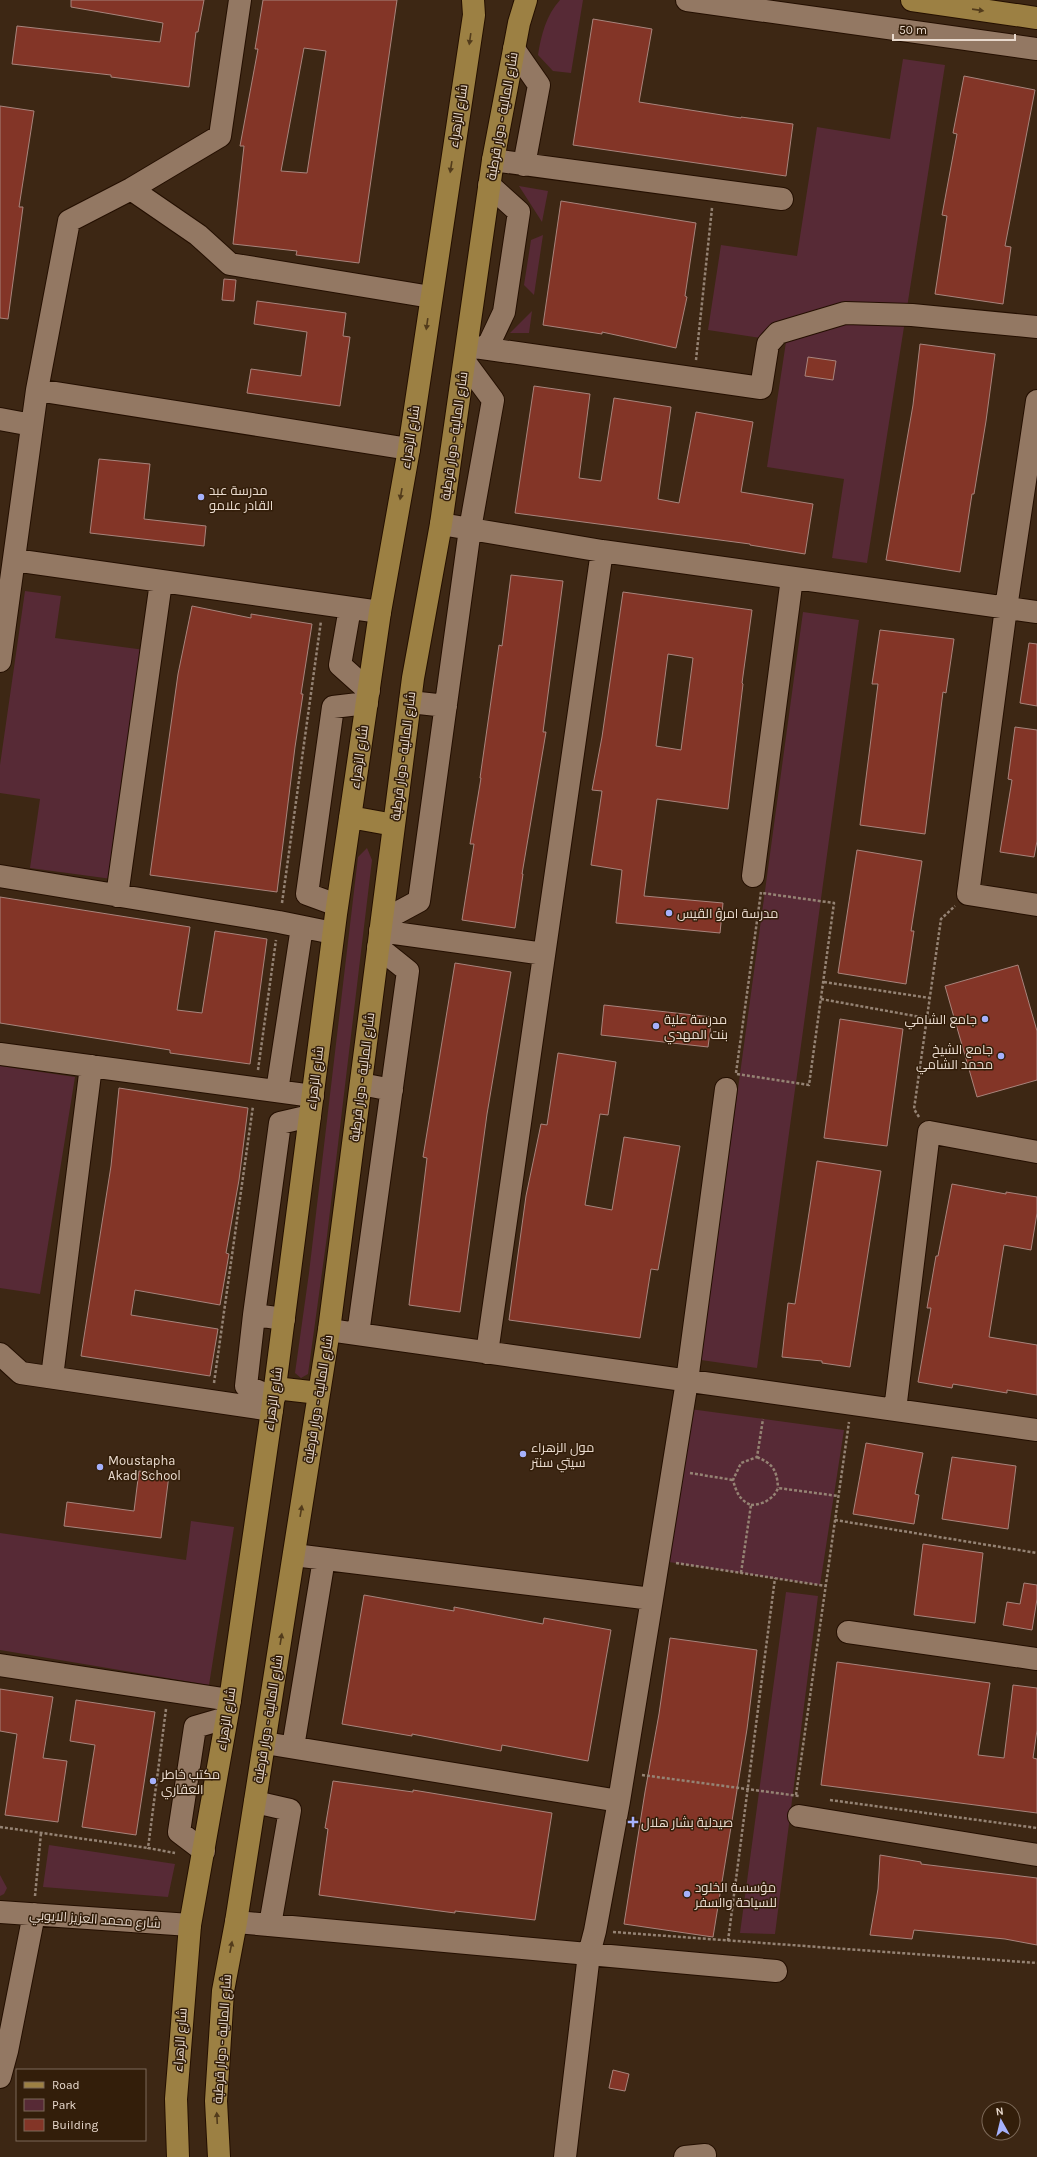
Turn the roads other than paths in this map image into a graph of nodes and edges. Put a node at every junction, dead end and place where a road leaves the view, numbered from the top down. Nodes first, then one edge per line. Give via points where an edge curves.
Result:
1 (240, 0) edge
2 (473, 0) edge
3 (526, 0) edge
4 (687, 0) edge
5 (912, 0) edge
6 (1037, 18) edge
7 (514, 49) junction
8 (1037, 49) edge
9 (493, 160) junction
10 (524, 165) junction
11 (489, 185) junction
12 (131, 189) junction
13 (782, 199) dead end
14 (431, 297) junction
15 (1037, 327) edge
16 (473, 352) junction
17 (37, 390) junction
18 (1036, 415) edge
19 (0, 419) edge
20 (32, 425) junction
21 (409, 449) junction
22 (441, 524) junction
23 (470, 529) junction
24 (602, 551) junction
25 (14, 560) junction
26 (792, 578) junction
27 (161, 582) junction
28 (350, 608) junction
29 (1006, 608) junction
30 (380, 612) junction
31 (1037, 612) edge
32 (0, 661) edge
33 (368, 697) junction
34 (410, 702) junction
35 (446, 706) junction
36 (350, 817) junction
37 (394, 825) junction
38 (0, 876) edge
39 (757, 885) road end
40 (117, 896) junction
41 (338, 905) junction
42 (1037, 905) edge
43 (302, 927) junction
44 (333, 933) junction
45 (380, 933) junction
46 (544, 954) junction
47 (0, 1054) edge
48 (91, 1066) junction
49 (731, 1081) road end
50 (361, 1084) junction
51 (392, 1090) junction
52 (277, 1091) junction
53 (311, 1106) junction
54 (1037, 1152) edge
55 (254, 1315) junction
56 (284, 1319) junction
57 (329, 1330) junction
58 (358, 1334) junction
59 (487, 1353) junction
60 (0, 1354) edge
61 (52, 1377) junction
62 (688, 1381) junction
63 (319, 1393) junction
64 (274, 1399) junction
65 (895, 1410) junction
66 (1037, 1430) edge
67 (294, 1555) junction
68 (324, 1559) junction
69 (652, 1599) junction
70 (848, 1632) dead end
71 (1037, 1659) edge
72 (0, 1665) edge
73 (228, 1709) junction
74 (265, 1743) junction
75 (293, 1747) junction
76 (619, 1801) junction
77 (255, 1802) junction
78 (798, 1806) road end
79 (203, 1855) junction
80 (1037, 1855) edge
81 (0, 1912) edge
82 (34, 1914) junction
83 (236, 1922) junction
84 (190, 1925) junction
85 (270, 1925) junction
86 (589, 1954) junction
87 (776, 1971) dead end
88 (0, 2077) edge
89 (178, 2157) edge
90 (219, 2157) edge
91 (565, 2157) edge

1 - 12 street via 220,136
2 -> 14 main road, شارع الزهراء via 474,15
3 - 7 main road, شارع المالية - دوار قرطبة
4 - 8 street
5 -> 6 main road
7 - 9 main road, شارع المالية - دوار قرطبة
7 - 10 street via 538,85
9 - 10 street
9 - 11 main road, شارع المالية - دوار قرطبة
10 - 13 street
11 - 16 main road, شارع المالية - دوار قرطبة
11 - 16 street via 519,212 504,312
12 - 14 street via 198,235 230,264
12 - 17 street via 69,221
14 -> 21 main road, شارع الزهراء
15 - 16 street via 912,315 845,313 778,333 768,344 760,388
16 - 22 main road, شارع المالية - دوار قرطبة
16 - 23 street via 493,400
17 - 20 street
17 - 21 street
18 - 29 street
19 - 20 street
20 - 25 street
21 -> 30 main road, شارع الزهراء
22 - 23 street
22 - 34 main road, شارع المالية - دوار قرطبة
23 - 24 street
23 - 35 street
24 - 26 street
24 - 46 street
25 - 27 street
25 - 32 street
26 - 29 street
26 - 39 street
27 - 28 street
27 - 40 street
28 - 30 street
28 - 33 street via 340,665
29 - 31 street
29 - 42 street via 968,894
30 - 33 main road, شارع الزهراء
33 - 36 main road, شارع الزهراء
33 - 41 street via 333,707 307,894
34 - 35 street
34 - 37 main road, شارع المالية - دوار قرطبة
35 - 45 street via 419,902
36 - 37 main road
36 - 41 main road, شارع الزهراء
37 - 45 main road, شارع المالية - دوار قرطبة
38 - 40 street
40 - 43 street
41 - 44 main road, شارع الزهراء
43 - 44 street
43 - 52 street
44 - 53 main road, شارع الزهراء
45 - 46 street
45 - 50 main road, شارع المالية - دوار قرطبة
45 - 51 street via 408,971
46 - 59 street
47 - 48 street
48 - 52 street
48 - 61 street
49 - 62 street
50 - 51 street
50 - 57 main road, شارع المالية - دوار قرطبة
51 - 58 street
52 - 53 street
53 - 55 street via 280,1123
53 - 56 main road, شارع الزهراء
54 - 65 street via 930,1132
55 - 56 street
55 - 64 street via 246,1386
56 - 64 main road, شارع الزهراء
57 - 58 street
57 - 63 main road, شارع المالية - دوار قرطبة
58 - 59 street
59 - 62 street
60 - 61 street via 21,1373
61 - 64 street via 212,1401
62 - 65 street
62 - 69 street
63 - 64 main road
67 -> 63 main road, شارع المالية - دوار قرطبة
64 - 73 main road, شارع الزهراء
65 - 66 street
67 - 68 street
74 -> 67 main road, شارع المالية - دوار قرطبة
68 - 69 street
68 - 75 street
69 - 76 street
70 - 71 street
72 - 73 street via 168,1691
73 - 79 main road, شارع الزهراء
73 - 79 street via 195,1727 179,1832
74 - 75 street
74 - 77 main road, شارع المالية - دوار قرطبة
75 - 76 street
76 - 86 street
77 - 83 main road, شارع المالية - دوار قرطبة
77 - 85 street via 290,1810
78 - 80 street
79 - 84 main road, شارع الزهراء
81 - 82 street, شارع محمد العزيز الايوبي
82 - 84 street, شارع محمد العزيز الايوبي
82 - 88 street
83 - 85 street
90 -> 83 main road, شارع المالية - دوار قرطبة via 216,2101 223,1991
84 - 89 main road, شارع الزهراء via 176,2099
85 - 86 street
86 - 87 street
86 - 91 street

